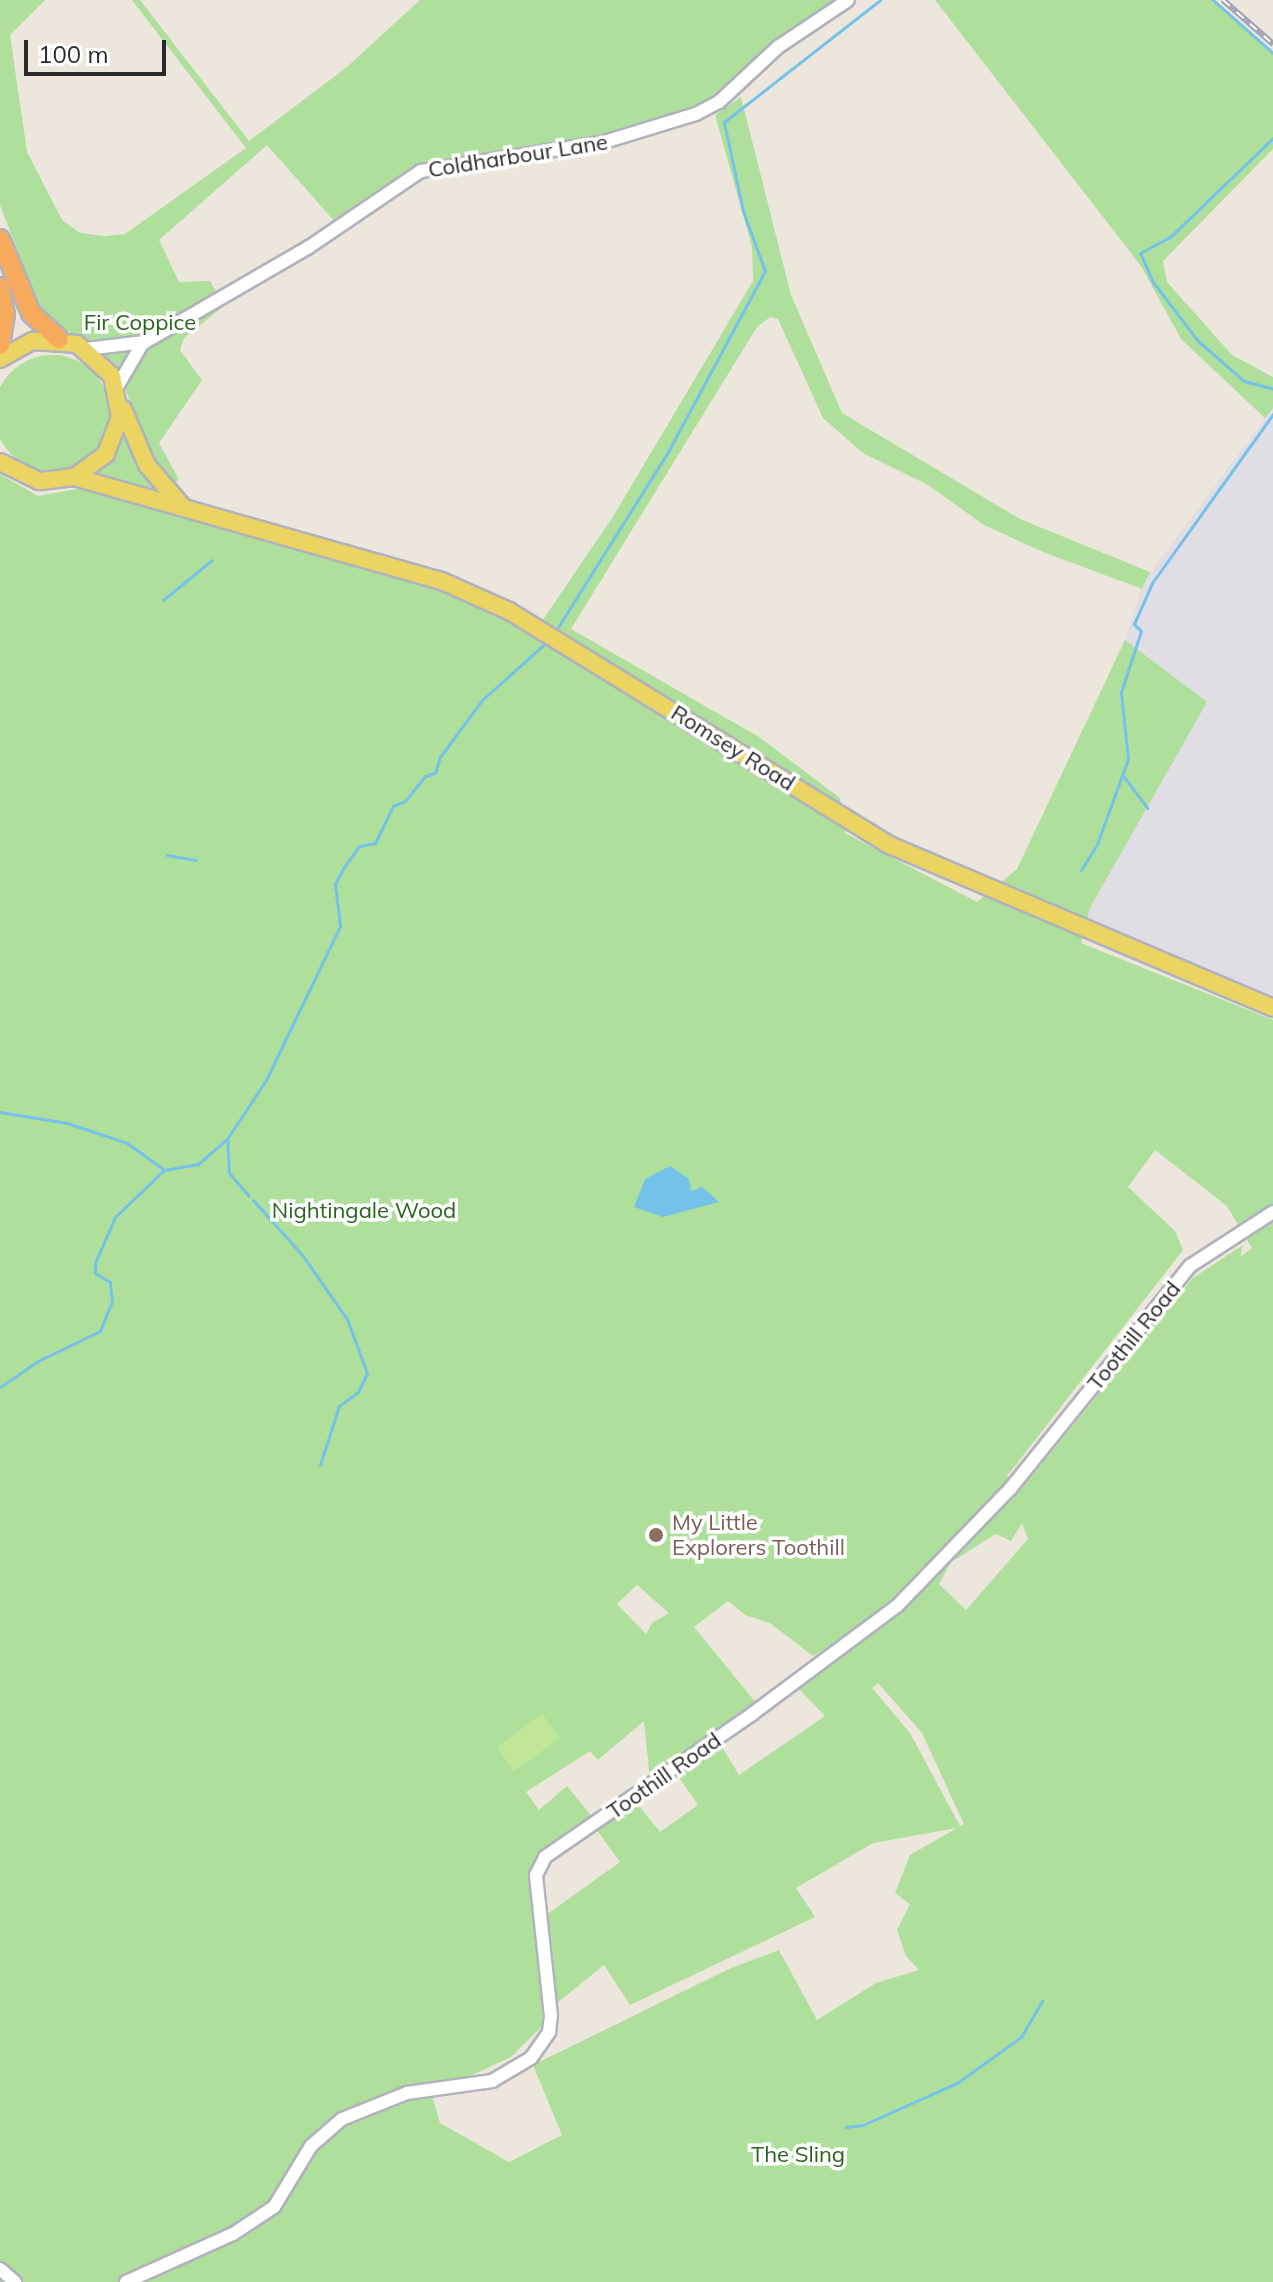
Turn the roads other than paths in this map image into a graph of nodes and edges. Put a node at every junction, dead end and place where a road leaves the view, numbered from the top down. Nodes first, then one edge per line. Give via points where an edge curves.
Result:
1 (848, 0) edge
2 (0, 239) edge
3 (0, 287) edge
4 (59, 339) junction
5 (145, 342) junction
6 (0, 345) edge
7 (86, 349) junction
8 (0, 359) edge
9 (119, 395) junction
10 (0, 462) edge
11 (74, 477) junction
12 (187, 511) junction
13 (1273, 1008) edge
14 (1273, 1212) edge
15 (0, 2269) edge
16 (15, 2282) edge
17 (126, 2282) edge

1 - 5 street, Coldharbour Lane via 778,47 719,102 696,114 604,142 421,171 309,247
2 - 4 highway via 31,313
3 - 6 highway via 5,314
4 - 7 main road
4 - 8 main road via 33,341
5 - 7 street, Coldharbour Lane
5 - 9 street, Coldharbour Lane via 132,355
7 - 9 main road via 105,365
9 - 11 main road via 113,442 97,464
9 - 12 main road via 147,465
10 - 11 main road, Romsey Road via 39,481
11 - 12 main road, Romsey Road
12 - 13 main road, Romsey Road via 442,581 509,611 887,844
14 - 17 street, Toothill Road via 1190,1266 1010,1489 897,1606 537,1866 551,2016 549,2032 531,2058 492,2081 407,2093 342,2119 311,2146 274,2207 233,2234
15 - 16 street

